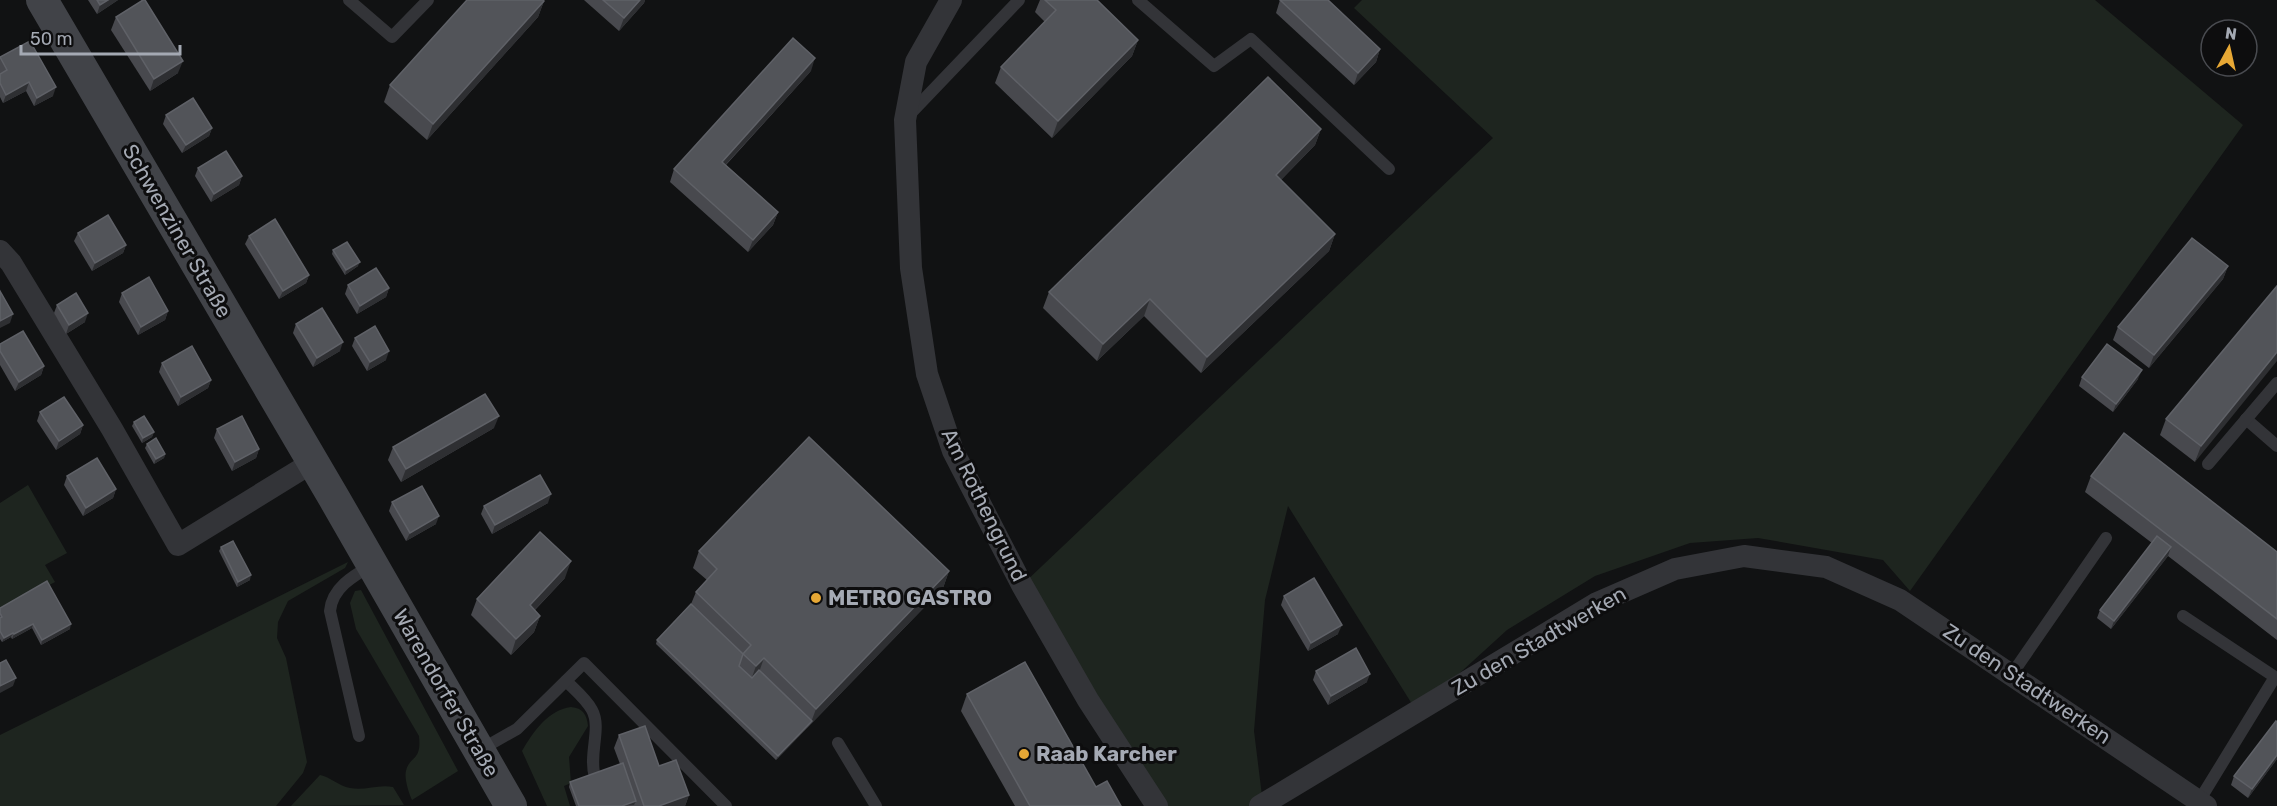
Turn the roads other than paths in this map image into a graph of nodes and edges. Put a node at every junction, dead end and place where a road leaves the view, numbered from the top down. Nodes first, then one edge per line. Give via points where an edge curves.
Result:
1 (42, 0) edge
2 (349, 0) edge
3 (428, 0) edge
4 (951, 0) edge
5 (1019, 0) edge
6 (1138, 0) edge
7 (905, 120) junction
8 (1389, 169) dead end
9 (0, 251) edge
10 (2277, 382) edge
11 (2246, 419) junction
12 (2277, 446) edge
13 (313, 462) junction
14 (2208, 464) dead end
15 (2106, 538) dead end
16 (376, 572) junction
17 (2183, 616) dead end
18 (2012, 674) junction
19 (566, 681) junction
20 (359, 736) dead end
21 (838, 743) dead end
22 (480, 750) junction
23 (596, 777) edge
24 (2203, 804) edge
25 (511, 806) edge
26 (726, 806) edge
27 (876, 806) edge
28 (1157, 806) edge
29 (1260, 806) edge

1 - 13 main road, Schwenziner Straße
2 - 3 lane via 392,37
4 - 7 street, Am Rothengrund via 916,62
5 - 7 lane
6 - 8 lane via 1214,66 1251,39
7 - 28 street, Am Rothengrund via 911,268 927,374 953,451 1022,585
9 - 13 street via 112,429 178,545
10 - 11 lane
11 - 12 lane
11 - 14 lane
13 - 16 main road, Schwenziner Straße
15 - 18 lane
16 - 20 lane via 358,573 340,588 330,612
16 - 22 main road, Warendorfer Straße
17 - 24 lane via 2275,677
18 - 24 street, Zu den Stadtwerken
18 - 29 street, Zu den Stadtwerken via 1900,600 1826,567 1744,556 1675,569 1596,603
19 - 22 lane via 517,729
19 - 23 lane via 593,711 591,761
19 - 26 lane via 584,663
21 - 27 lane
22 - 25 main road, Warendorfer Straße

